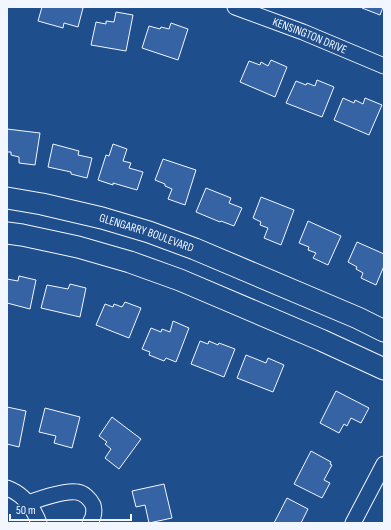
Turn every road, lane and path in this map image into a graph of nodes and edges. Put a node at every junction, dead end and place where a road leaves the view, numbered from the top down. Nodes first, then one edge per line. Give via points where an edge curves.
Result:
1 (235, 7) edge
2 (384, 66) edge
3 (7, 198) edge
4 (42, 204) junction
5 (7, 233) edge
6 (36, 238) junction
7 (248, 272) junction
8 (235, 303) junction
9 (384, 331) edge
10 (384, 369) edge
11 (384, 464) edge
12 (7, 488) edge
13 (28, 503) junction
14 (39, 523) edge
15 (90, 523) edge
16 (353, 523) edge

1 - 2 street, KENSINGTON DRIVE via 304,32
3 - 4 street, GLENGARRY BOULEVARD
4 - 6 street
4 - 7 street, GLENGARRY BOULEVARD via 149,232
5 - 6 street
6 - 8 street via 130,262
7 - 8 street
7 - 9 street, GLENGARRY BOULEVARD
8 - 10 street
11 - 16 street
12 - 13 street
13 - 14 street
13 - 15 street via 77,492 91,502 94,511

